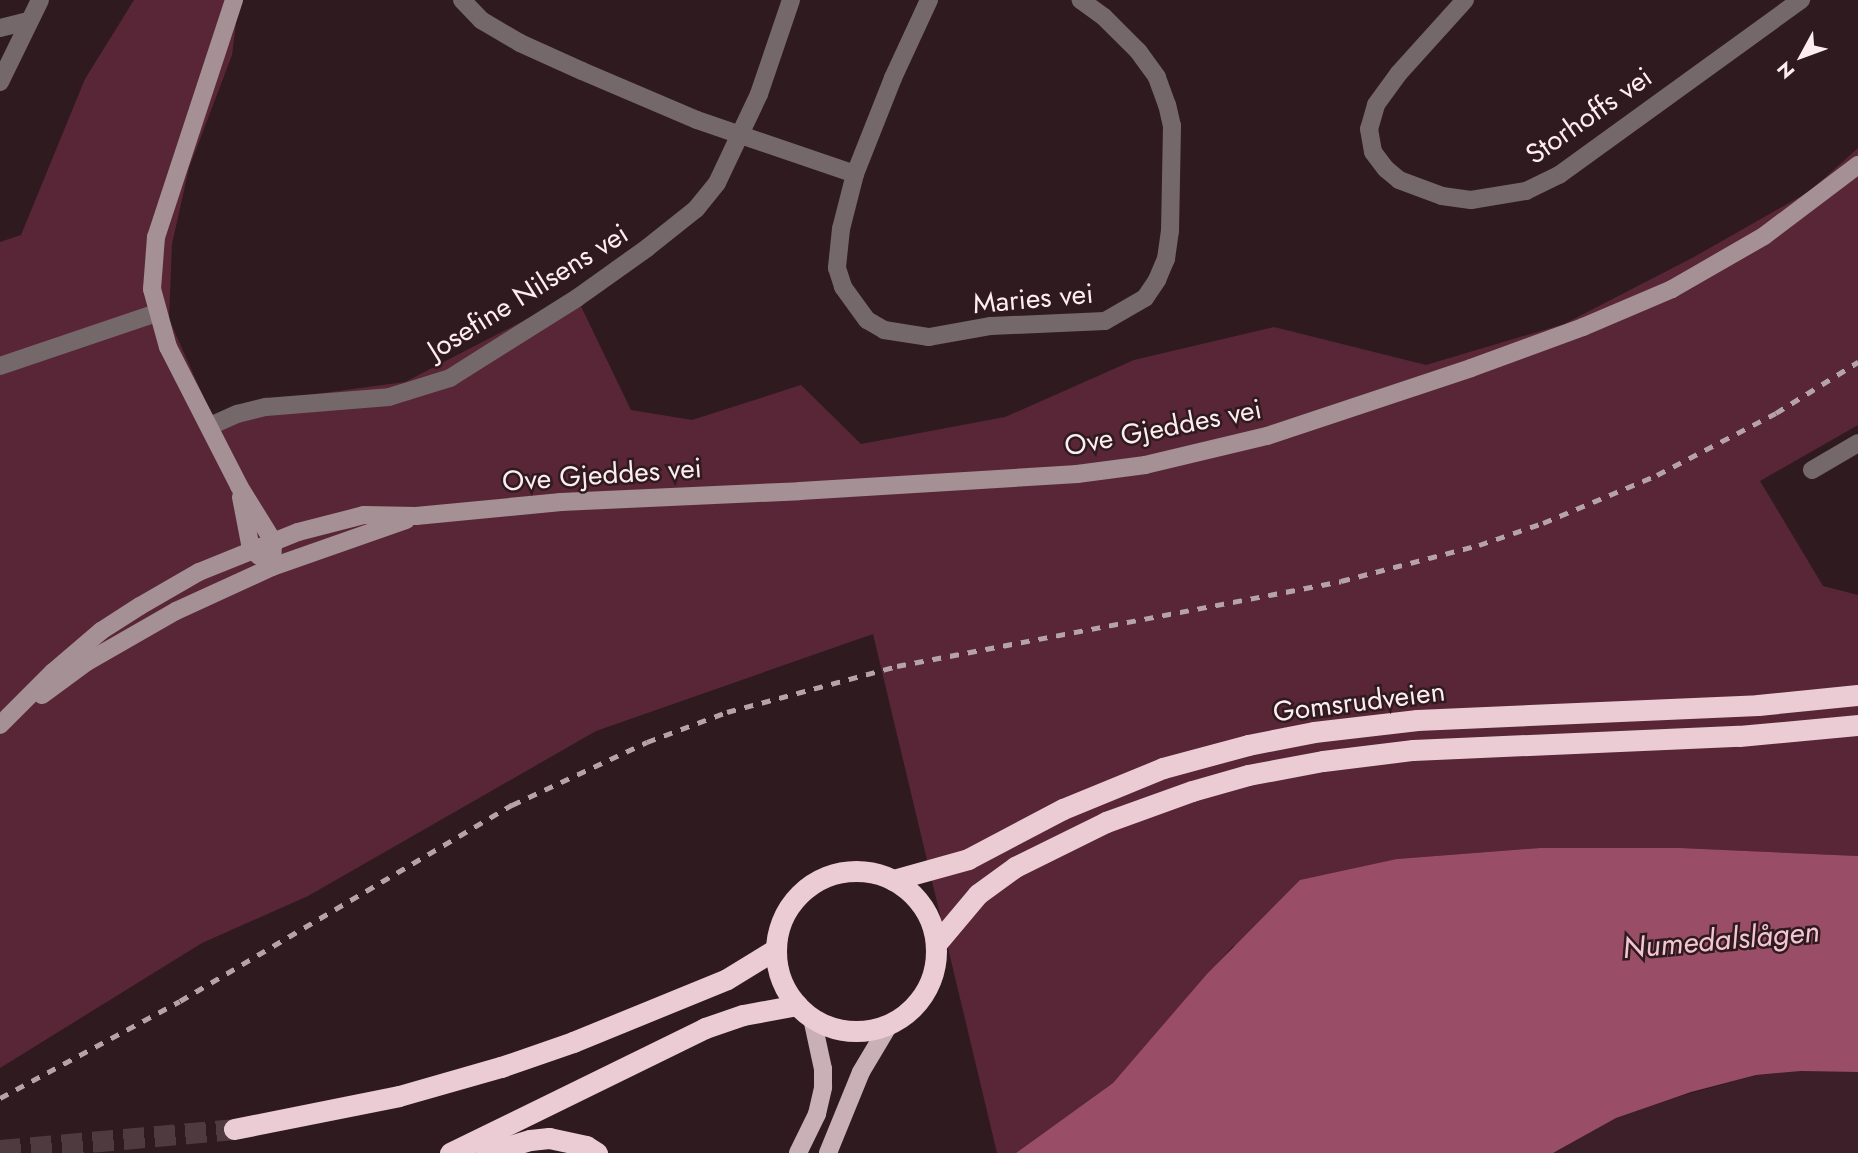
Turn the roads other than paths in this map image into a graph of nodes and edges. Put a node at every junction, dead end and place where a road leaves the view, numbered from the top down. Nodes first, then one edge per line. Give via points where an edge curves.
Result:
1 (40, 0) edge
2 (234, 0) edge
3 (462, 0) edge
4 (791, 0) edge
5 (929, 0) edge
6 (1081, 0) edge
7 (1465, 0) edge
8 (1801, 0) edge
9 (28, 22) junction
10 (0, 28) edge
11 (0, 82) edge
12 (742, 135) junction
13 (1858, 165) edge
14 (855, 174) junction
15 (157, 313) junction
16 (0, 366) edge
17 (210, 426) junction
18 (1858, 443) edge
19 (1812, 470) dead end
20 (239, 486) junction
21 (416, 516) junction
22 (273, 541) junction
23 (251, 549) junction
24 (272, 567) junction
25 (1858, 695) edge
26 (5, 721) edge
27 (1858, 725) edge
28 (893, 880) junction
29 (936, 944) junction
30 (776, 950) junction
31 (804, 1011) junction
32 (889, 1025) junction
33 (234, 1129) tunnel mouth
34 (450, 1153) edge
35 (486, 1153) edge
36 (597, 1153) edge
37 (798, 1153) edge
38 (828, 1153) edge

1 - 9 street
2 - 15 street via 156,237 152,289
3 - 12 street via 481,20 520,43
4 - 12 street, Josefine Nilsens vei
5 - 14 street, Maries vei
6 - 14 street, Maries vei via 1138,51 1157,77 1172,126 1166,259 1145,298 1105,321 991,326 929,337 884,330 867,320 855,305 837,268
7 - 8 street, Storhoffs vei via 1399,73 1376,105 1369,129 1373,152 1399,180 1442,196 1471,200 1526,191 1559,175
9 - 10 street
9 - 11 street
12 - 14 street
12 - 17 street, Josefine Nilsens vei via 717,183 696,209 578,298 450,378 389,397 267,407
13 - 21 street, Ove Gjeddes vei via 1765,236 1672,289 1484,364 1267,436 1145,464 1077,474 561,502
15 - 16 street
15 - 17 street via 168,347
17 - 20 street
18 - 19 street
20 - 22 street
20 - 23 street
21 - 22 street, Ove Gjeddes vei via 364,515
21 - 24 street, Ove Gjeddes vei
22 - 23 street, Ove Gjeddes vei
22 - 24 street
23 - 24 street
23 - 26 street, Ove Gjeddes vei via 199,572 101,631
24 - 26 street, Ove Gjeddes vei via 118,643
25 - 28 highway, Gomsrudveien via 1758,705 1418,720 1301,734 1163,768 1063,809 968,859
27 - 29 highway, Gomsrudveien via 1727,737 1413,750 1248,775 1106,822 1015,867 978,894
28 - 29 highway via 923,906
28 - 30 highway via 853,871 814,883 787,911
29 - 32 highway via 933,973 925,991
30 - 31 highway via 781,979
30 - 33 highway via 727,979 501,1067 399,1096
31 - 32 highway via 848,1031
31 - 34 highway via 743,1015 705,1028
31 - 37 main road via 823,1069 823,1087 817,1114
32 - 38 main road via 857,1081
35 - 36 highway via 549,1138

